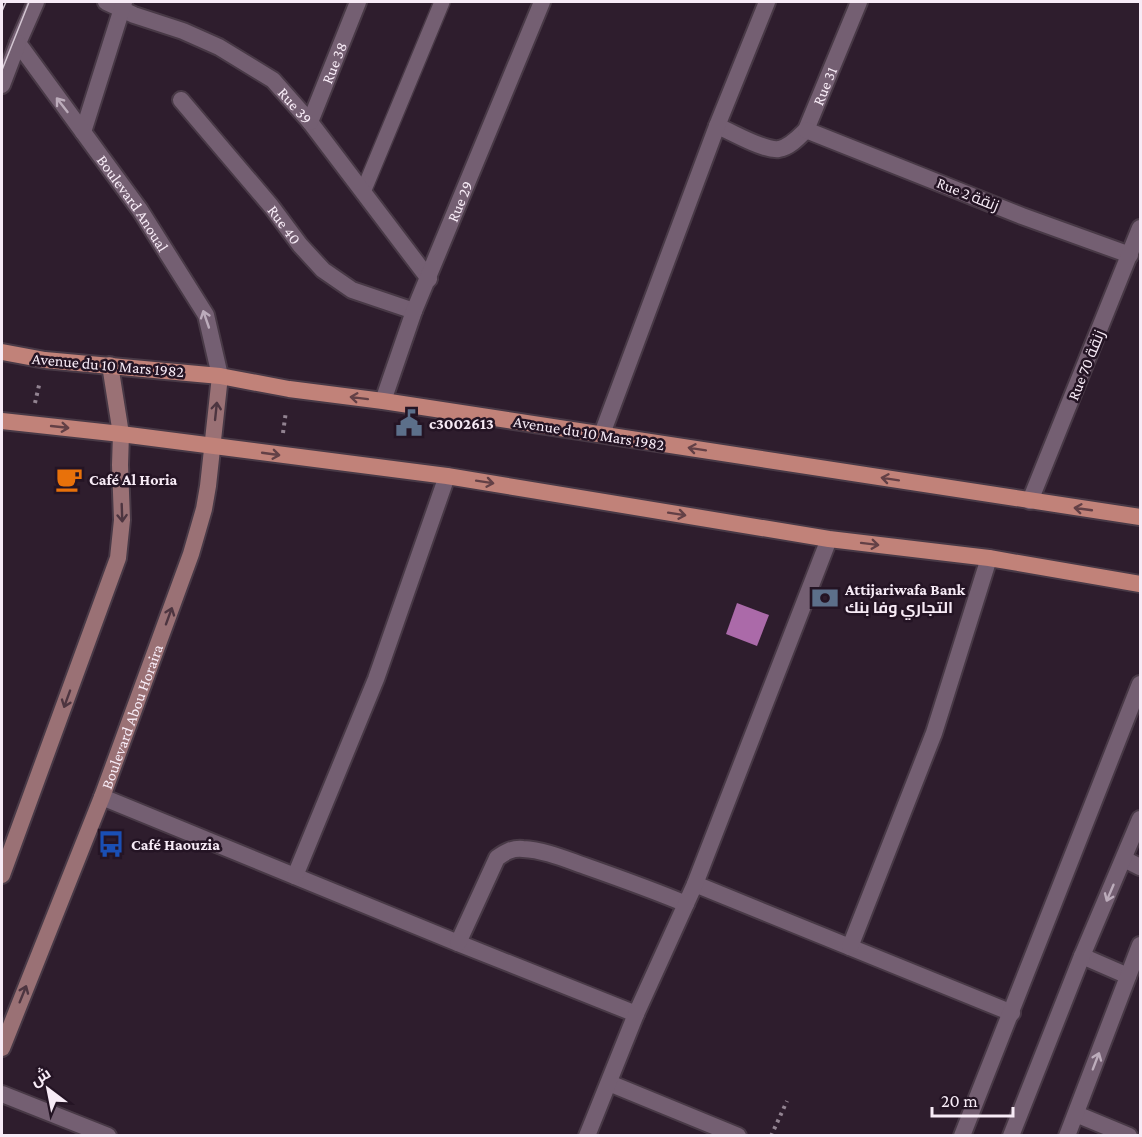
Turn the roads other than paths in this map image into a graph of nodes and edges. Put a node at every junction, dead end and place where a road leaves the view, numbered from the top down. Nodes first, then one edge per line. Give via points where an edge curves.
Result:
1 (36, 2) edge
2 (106, 2) edge
3 (358, 2) edge
4 (442, 2) edge
5 (542, 2) edge
6 (767, 2) edge
7 (854, 3) edge
8 (123, 5) edge
9 (18, 44) junction
10 (2, 85) edge
11 (181, 100) dead end
12 (310, 122) junction
13 (717, 126) junction
14 (806, 130) junction
15 (83, 132) junction
16 (363, 192) junction
17 (1140, 228) edge
18 (1130, 255) junction
19 (429, 279) junction
20 (414, 311) junction
21 (2, 352) edge
22 (110, 365) junction
23 (220, 376) junction
24 (383, 401) junction
25 (2, 421) edge
26 (121, 434) junction
27 (602, 434) junction
28 (213, 446) junction
29 (447, 476) junction
30 (1030, 501) junction
31 (1140, 517) edge
32 (829, 539) junction
33 (989, 558) junction
34 (1140, 584) edge
35 (1140, 684) edge
36 (102, 797) junction
37 (1140, 819) edge
38 (1124, 859) junction
39 (1140, 867) edge
40 (2, 875) edge
41 (295, 876) junction
42 (695, 884) junction
43 (686, 904) junction
44 (458, 943) junction
45 (1140, 945) edge
46 (850, 947) junction
47 (1082, 956) junction
48 (1128, 976) junction
49 (1012, 1013) junction
50 (636, 1014) junction
51 (2, 1048) edge
52 (609, 1083) junction
53 (2, 1094) edge
54 (1076, 1114) junction
55 (108, 1136) edge
56 (587, 1136) edge
57 (738, 1136) edge
58 (962, 1136) edge
59 (1011, 1136) edge
60 (1067, 1136) edge
61 (1129, 1136) edge

1 - 9 street
2 - 8 street, Rue 39
3 - 12 street, Rue 38
4 - 16 lane
5 - 19 street, Rue 29
6 - 13 street
7 - 14 street, Rue 31
8 - 12 street, Rue 39 via 246,62 273,80
8 - 15 street
9 - 10 street
15 -> 9 street, Boulevard Anoual
11 - 20 street, Rue 40 via 323,270 352,290
12 - 16 street, Rue 39
13 - 14 street via 769,149 781,148
13 - 27 street
14 - 18 street, Rue 2 زنقة
23 -> 15 street, Boulevard Anoual via 206,315 140,210
16 - 19 street, Rue 39
17 - 18 street, Rue 70 زنقة
18 - 30 street, Rue 70 زنقة
19 - 20 street, Rue 29
20 - 24 street, Rue 29
21 - 22 main road, Avenue du 10 Mars 1982
22 - 23 main road, Avenue du 10 Mars 1982
22 - 26 main road
24 -> 23 main road, Avenue du 10 Mars 1982
28 -> 23 main road, Boulevard Abou Horaira
24 - 27 main road, Avenue du 10 Mars 1982
25 -> 26 main road
26 - 28 main road
26 -> 40 main road via 122,528 118,558
30 -> 27 main road, Avenue du 10 Mars 1982
28 -> 29 main road
36 -> 28 main road, Boulevard Abou Horaira via 199,529
29 -> 32 main road
29 - 41 street via 376,679
31 -> 30 main road, Avenue du 10 Mars 1982
32 -> 33 main road
32 - 42 street
33 - 34 main road
33 - 46 street via 934,733
35 - 49 street
36 - 41 street
51 -> 36 main road, Boulevard Abou Horaira
37 - 38 street
38 - 39 street
38 -> 47 street
41 - 44 street
42 - 43 street
42 - 46 street
43 - 44 street via 546,853 512,850 497,858
43 - 50 street
44 - 50 street
45 - 48 street
46 - 49 street
47 - 48 street
47 - 59 street
54 -> 48 street
49 - 58 street
50 - 52 street
52 - 56 street
52 - 57 street
53 - 55 street
54 - 60 street
54 - 61 street

